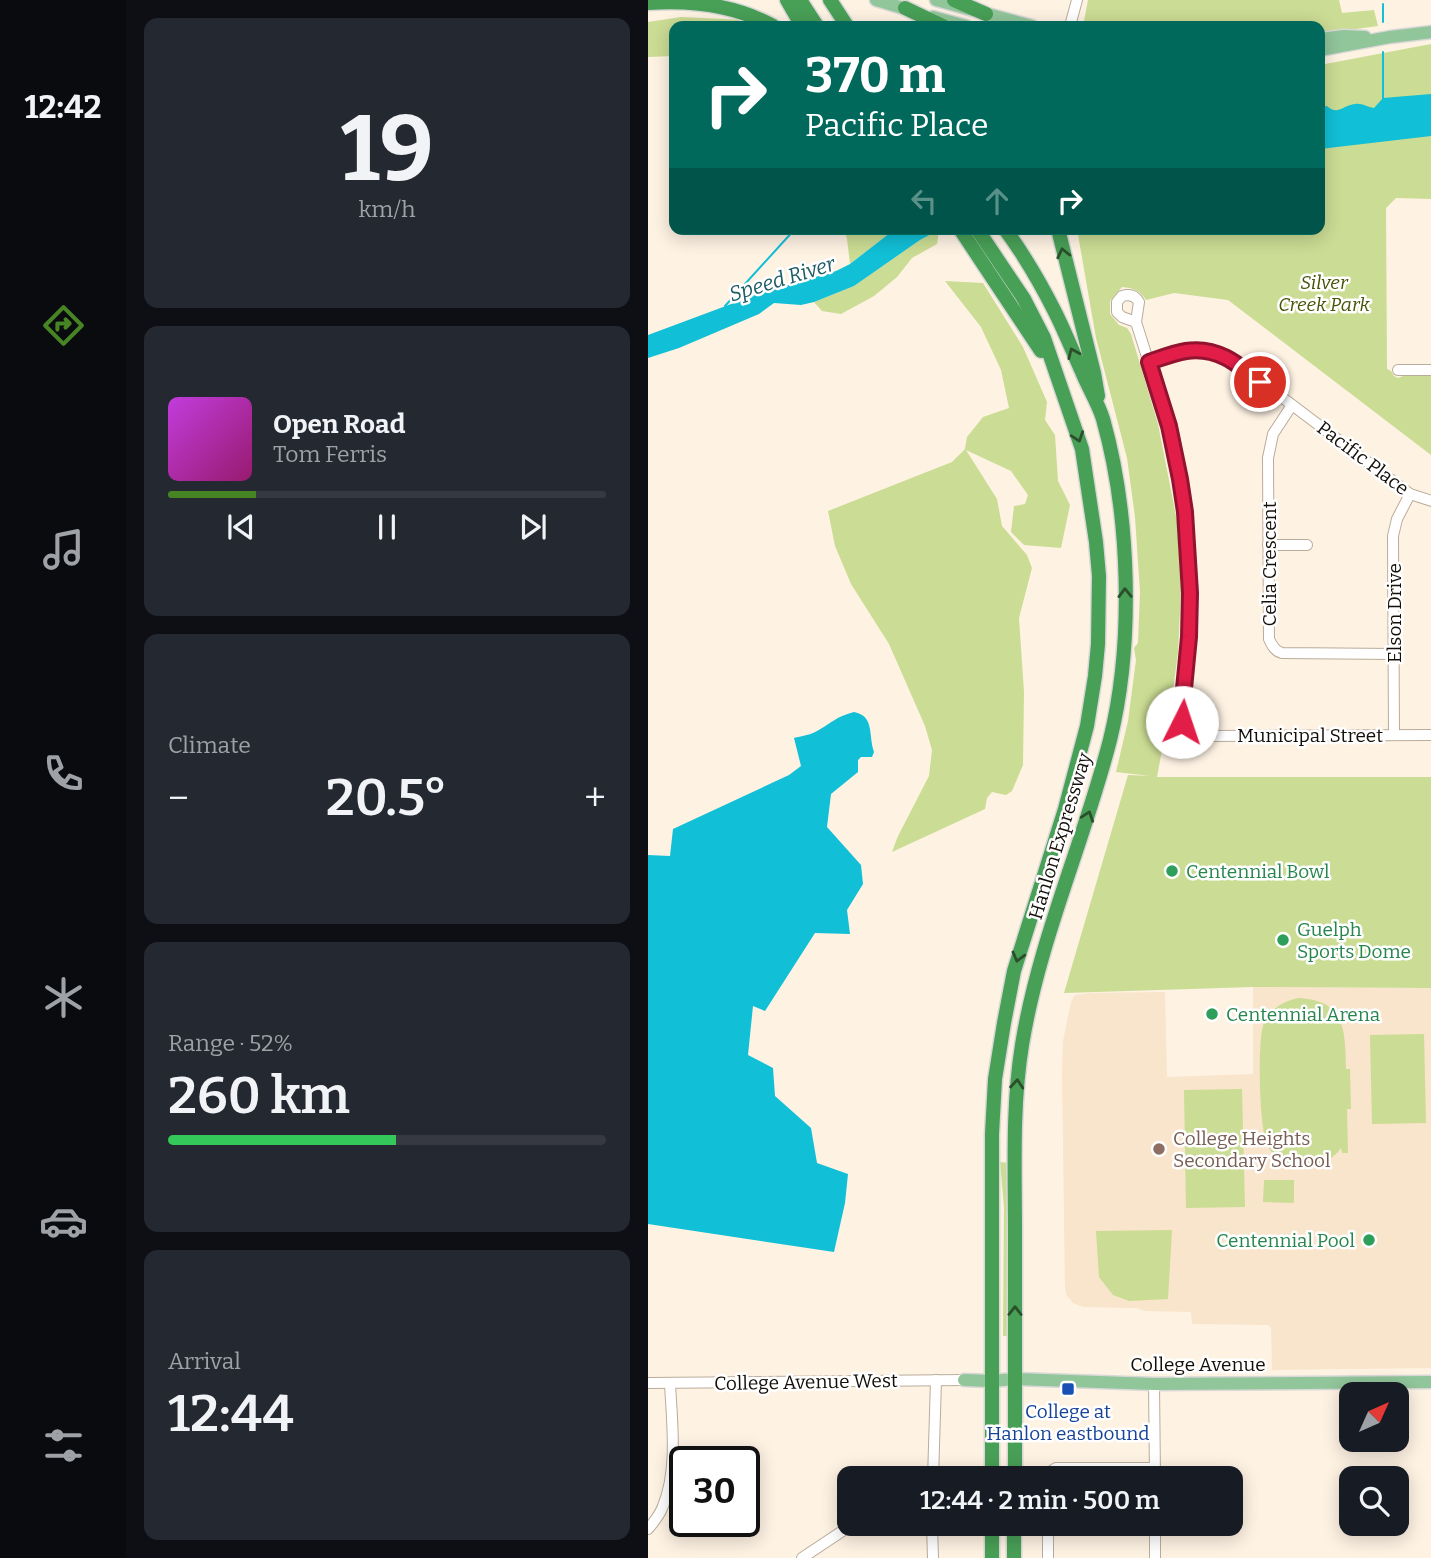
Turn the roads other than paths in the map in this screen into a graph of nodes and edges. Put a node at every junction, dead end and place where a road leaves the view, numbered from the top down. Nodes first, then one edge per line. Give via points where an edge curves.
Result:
1 (787, 0) edge
2 (800, 0) edge
3 (830, 0) edge
4 (876, 0) edge
5 (936, 0) edge
6 (954, 0) edge
7 (1077, 0) edge
8 (648, 4) edge
9 (905, 8) junction
10 (986, 14) junction
11 (762, 21) edge
12 (799, 21) edge
13 (814, 21) edge
14 (844, 21) edge
15 (932, 21) edge
16 (949, 21) edge
17 (1013, 21) edge
18 (1071, 21) edge
19 (1431, 32) edge
20 (1390, 37) junction
21 (1325, 38) edge
22 (1325, 49) edge
23 (966, 235) edge
24 (979, 235) edge
25 (1009, 235) edge
26 (1060, 235) edge
27 (987, 256) junction
28 (1136, 322) dead end
29 (1149, 362) junction
30 (1398, 370) dead end
31 (1431, 370) edge
32 (1292, 405) junction
33 (1102, 415) junction
34 (1410, 494) junction
35 (1431, 501) edge
36 (1268, 545) junction
37 (1307, 545) dead end
38 (1394, 654) junction
39 (1394, 735) junction
40 (1431, 735) edge
41 (1015, 1379) junction
42 (936, 1380) junction
43 (964, 1380) joint
44 (991, 1381) junction
45 (1431, 1382) edge
46 (648, 1383) edge
47 (670, 1384) junction
48 (1154, 1384) junction
49 (933, 1466) edge
50 (992, 1466) edge
51 (1014, 1466) edge
52 (1155, 1466) edge
53 (650, 1524) edge
54 (837, 1535) edge
55 (932, 1536) edge
56 (992, 1536) edge
57 (1014, 1536) edge
58 (1048, 1536) edge
59 (1155, 1536) edge
60 (802, 1558) edge
61 (933, 1558) edge
62 (992, 1558) edge
63 (1014, 1558) edge
64 (1048, 1558) edge
65 (1155, 1558) edge

1 - 12 highway
2 - 13 highway
3 - 14 highway
4 - 9 main road
5 - 10 main road
6 - 10 highway
7 - 18 street
8 - 11 highway via 715,5
9 - 15 highway
9 - 16 main road
10 - 17 main road
19 - 20 main road
20 - 21 main road
20 - 22 main road
23 - 27 highway
24 - 27 highway, Hanlon Expressway
33 -> 25 highway, Hanlon Expressway via 1055,312
33 -> 26 highway
27 -> 44 highway, Hanlon Expressway via 1024,299 1044,338 1082,449 1098,576 1098,644 1087,726 1014,971 997,1068 992,1133
28 - 29 street, Municipal Street
29 - 32 street, Pacific Place via 1187,351 1218,353
29 - 39 street, Municipal Street via 1169,426 1185,512 1190,593 1182,713 1185,728 1198,736
30 - 31 street
32 - 34 street, Pacific Place
32 - 36 street, Celia Crescent via 1276,427 1269,449
41 -> 33 highway, Hanlon Expressway via 1015,1134 1022,1045 1049,935 1111,738 1123,663 1126,596 1121,522
34 - 35 street, Pacific Place
34 - 38 street, Elson Drive via 1393,536
36 - 37 street
36 - 38 street, Celia Crescent via 1269,639 1274,648 1282,653
38 - 39 street, Elson Drive
39 - 40 street, Municipal Street
41 - 44 main road, College Avenue
41 - 48 main road, College Avenue
41 - 51 highway, Hanlon Expressway
42 - 43 street, College Avenue West
42 - 47 street, College Avenue West
42 - 49 street
43 - 44 main road, College Avenue
44 - 50 highway, Hanlon Expressway
45 - 48 main road, College Avenue
46 - 47 street, College Avenue West
47 - 53 street via 670,1479 664,1503
48 - 52 street
54 - 60 street
55 - 61 street
56 - 62 highway
57 - 63 highway
58 - 64 street
59 - 65 street

